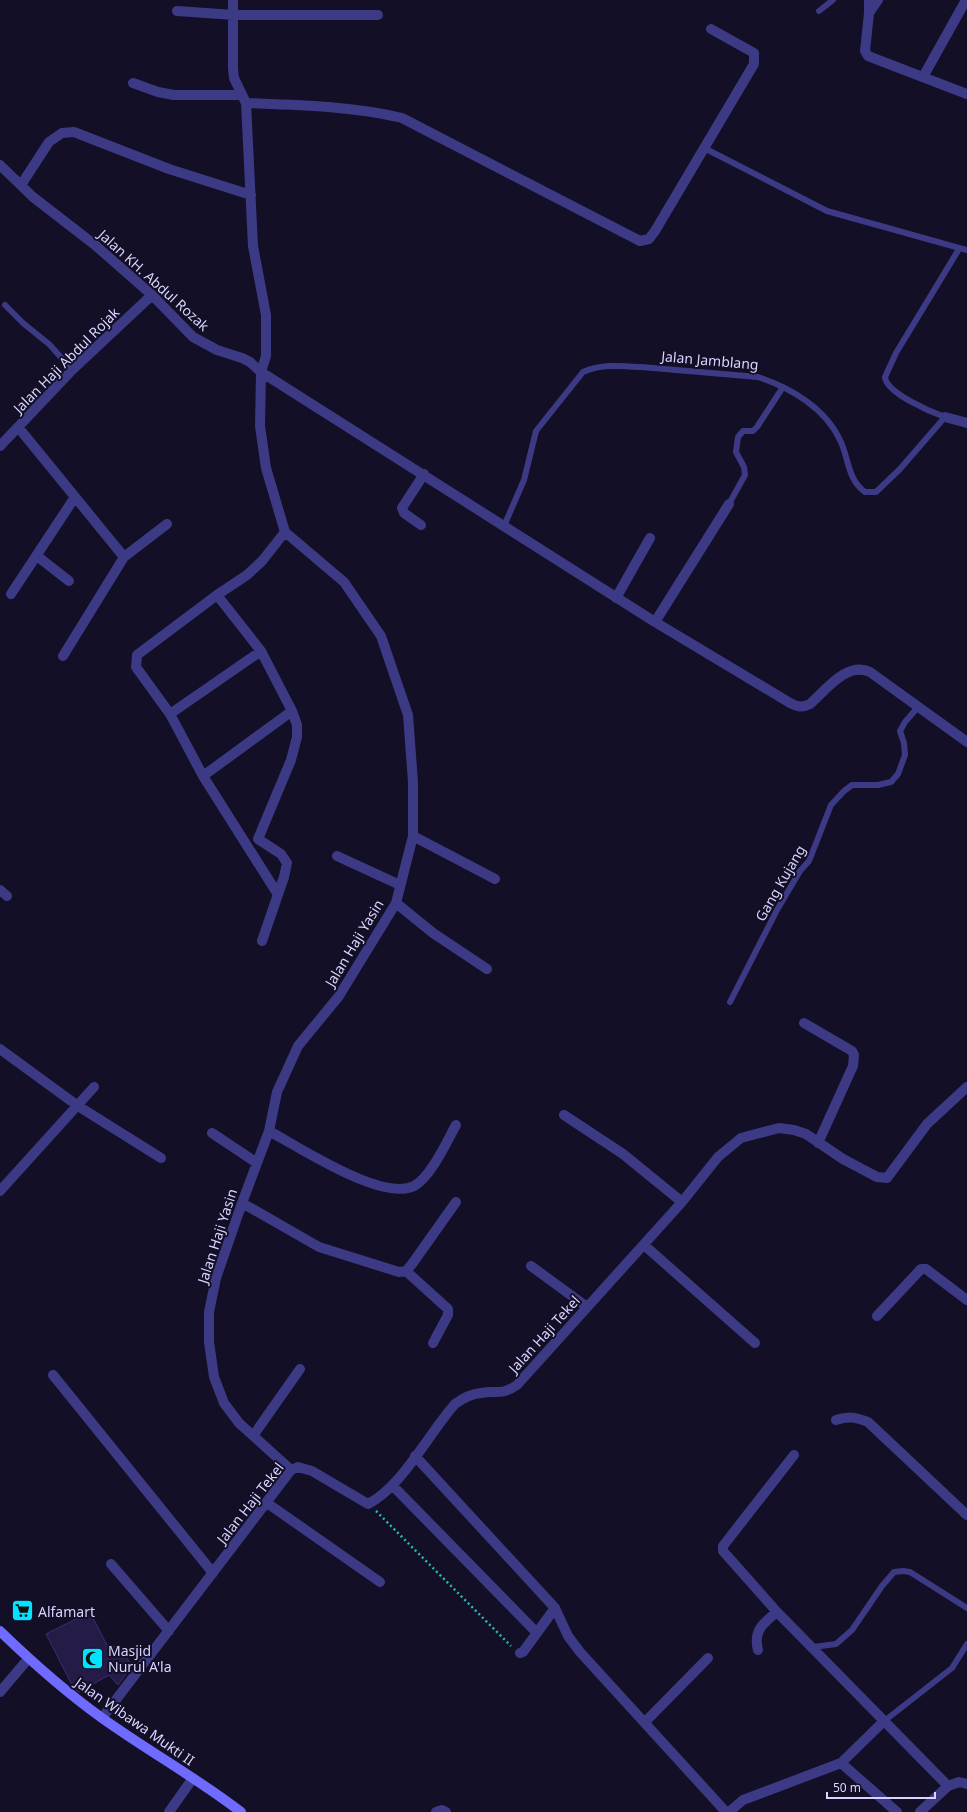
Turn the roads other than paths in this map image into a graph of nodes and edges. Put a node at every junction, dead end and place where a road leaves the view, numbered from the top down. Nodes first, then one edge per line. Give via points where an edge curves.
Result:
1 (233, 0) edge
2 (833, 0) edge
3 (868, 0) edge
4 (878, 0) edge
5 (966, 0) edge
6 (819, 11) dead end
7 (177, 12) dead end
8 (870, 13) junction
9 (234, 14) junction
10 (378, 15) dead end
11 (711, 29) dead end
12 (923, 77) junction
13 (133, 83) dead end
14 (967, 94) edge
15 (244, 99) junction
16 (704, 148) junction
17 (0, 165) edge
18 (21, 185) junction
19 (251, 195) junction
20 (959, 249) junction
21 (967, 250) edge
22 (152, 295) junction
23 (5, 305) dead end
24 (72, 370) junction
25 (261, 372) junction
26 (783, 387) junction
27 (945, 417) junction
28 (967, 423) edge
29 (18, 427) junction
30 (0, 446) edge
31 (424, 474) junction
32 (75, 496) junction
33 (728, 504) joint
34 (167, 524) dead end
35 (421, 525) dead end
36 (504, 526) junction
37 (285, 532) junction
38 (650, 538) dead end
39 (37, 556) junction
40 (124, 557) junction
41 (68, 581) dead end
42 (11, 594) dead end
43 (217, 594) junction
44 (616, 598) junction
45 (655, 622) junction
46 (261, 651) junction
47 (63, 656) dead end
48 (918, 707) junction
49 (292, 711) junction
50 (170, 714) junction
51 (967, 742) edge
52 (203, 776) junction
53 (413, 836) junction
54 (258, 839) junction
55 (249, 851) junction
56 (336, 856) dead end
57 (495, 879) dead end
58 (400, 885) junction
59 (277, 893) junction
60 (396, 903) junction
61 (262, 941) dead end
62 (487, 969) dead end
63 (730, 1002) dead end
64 (804, 1023) dead end
65 (0, 1049) edge
66 (94, 1087) dead end
67 (967, 1088) edge
68 (78, 1106) junction
69 (564, 1114) dead end
70 (456, 1126) dead end
71 (269, 1131) junction
72 (212, 1133) dead end
73 (818, 1143) junction
74 (161, 1158) dead end
75 (257, 1163) junction
76 (2, 1186) edge
77 (456, 1202) dead end
78 (682, 1202) junction
79 (242, 1203) junction
80 (644, 1246) junction
81 (531, 1266) dead end
82 (406, 1271) junction
83 (967, 1300) edge
84 (587, 1307) junction
85 (878, 1316) dead end
86 (755, 1343) dead end
87 (433, 1344) dead end
88 (300, 1369) dead end
89 (54, 1375) dead end
90 (836, 1420) dead end
91 (253, 1436) junction
92 (794, 1455) dead end
93 (415, 1456) junction
94 (291, 1470) junction
95 (393, 1486) junction
96 (267, 1503) junction
97 (967, 1515) edge
98 (111, 1564) dead end
99 (213, 1573) junction
100 (380, 1582) dead end
101 (555, 1608) junction
102 (967, 1608) edge
103 (777, 1612) junction
104 (0, 1631) edge
105 (169, 1631) junction
106 (537, 1633) junction
107 (967, 1644) edge
108 (813, 1647) junction
109 (758, 1650) dead end
110 (520, 1653) road end
111 (708, 1658) dead end
112 (28, 1659) junction
113 (0, 1692) edge
114 (102, 1718) junction
115 (645, 1722) junction
116 (883, 1722) junction
117 (842, 1763) junction
118 (193, 1778) junction
119 (967, 1784) edge
120 (948, 1786) junction
121 (169, 1812) edge
122 (241, 1812) edge
123 (436, 1812) edge
124 (446, 1812) edge
125 (727, 1812) edge
126 (897, 1812) edge
127 (920, 1812) edge

1 - 9 street
2 - 6 lane
3 - 8 street
4 - 8 street
5 - 12 street
7 - 9 street
8 - 12 street via 865,46 868,56
9 - 10 street
9 - 15 street via 234,78
11 - 16 street via 751,50 755,58 754,64
12 - 14 street
13 - 15 street via 174,95
15 - 16 street via 377,112 402,118 640,241 649,239 655,231
15 - 19 street
16 - 20 lane via 827,211
17 - 18 street, Jalan KH. Abdul Rozak
18 - 19 street via 49,142 62,133 74,132 169,169
18 - 22 street, Jalan KH. Abdul Rozak via 95,244
19 - 25 street via 253,246 266,315 266,356
20 - 21 lane
20 - 27 lane via 888,365 885,377 888,385 905,398
22 - 24 street, Jalan Haji Abdul Rojak
22 - 25 street, Jalan KH. Abdul Rozak via 193,337 217,350 250,362
23 - 24 lane via 48,343
24 - 29 street, Jalan Haji Abdul Rojak
25 - 31 street, Jalan KH. Abdul Rozak
25 - 37 street via 260,426 266,468
26 - 27 lane, Jalan Jamblang via 810,402 834,430 841,441 853,478 865,492 876,492 880,489
26 - 33 lane via 757,427 743,431 738,438 736,452 744,467 745,476
26 - 36 lane, Jalan Jamblang via 758,377 668,369 604,366 583,372 536,431 524,480
27 - 28 street
29 - 30 street, Jalan Haji Abdul Rojak
29 - 32 street
31 - 35 street via 402,508 404,513
31 - 36 street, Jalan KH. Abdul Rozak
32 - 39 street
32 - 40 street
33 - 45 street
34 - 40 street
36 - 44 street, Jalan KH. Abdul Rozak
37 - 43 street via 247,575
37 - 53 street, Jalan Haji Yasin via 344,582 381,636 408,715 413,782
38 - 44 street
39 - 41 street
39 - 42 street
40 - 47 street
43 - 46 street
43 - 50 street via 137,654 136,667
44 - 45 street, Jalan KH. Abdul Rozak
45 - 48 street, Jalan KH. Abdul Rozak via 797,707 810,704 846,673 862,668
46 - 49 street
46 - 50 street
48 - 51 street
48 - 63 lane, Gang Kujang via 900,731 905,755 892,782 878,786 852,785 831,805 809,861 777,910
49 - 52 street
49 - 54 street via 298,737
50 - 52 street
52 - 55 street
53 - 57 street
53 - 58 street, Jalan Haji Yasin
54 - 55 street
54 - 59 street via 281,854 287,863
55 - 59 street
56 - 58 street
58 - 60 street, Jalan Haji Yasin
59 - 61 street
60 - 62 street via 433,933
60 - 71 street, Jalan Haji Yasin via 339,996 298,1046 277,1092
64 - 73 street via 854,1054 853,1066
65 - 68 street
66 - 68 street
67 - 73 street, Jalan Haji Tekel via 927,1124 890,1177 877,1177
68 - 74 street
68 - 76 street
69 - 78 street via 623,1154
70 - 71 street via 427,1174 416,1185 402,1190 365,1181
71 - 75 street, Jalan Haji Yasin
72 - 75 street
73 - 78 street, Jalan Haji Tekel via 794,1130 779,1128 741,1138 718,1157
75 - 79 street, Jalan Haji Yasin
77 - 82 street
78 - 80 street, Jalan Haji Tekel
79 - 82 street via 320,1248 394,1271
79 - 91 street, Jalan Haji Yasin via 216,1278 209,1312 209,1342 214,1377 224,1403
80 - 84 street, Jalan Haji Tekel
80 - 86 street
81 - 84 street
82 - 87 street via 448,1309 446,1320
83 - 85 street via 926,1269 921,1270
84 - 93 street, Jalan Haji Tekel via 517,1385 500,1393 482,1392 465,1397 455,1404
88 - 91 street
89 - 99 street
90 - 97 street via 848,1416 868,1422
91 - 94 street, Jalan Haji Yasin
92 - 103 street via 723,1546 723,1551
93 - 95 street, Jalan Haji Tekel
93 - 101 street
94 - 95 street, Jalan Haji Tekel via 298,1467 312,1471 368,1504
94 - 96 street, Jalan Haji Tekel
95 - 106 street
96 - 99 street, Jalan Haji Tekel
96 - 100 street
98 - 105 street
99 - 105 street, Jalan Haji Tekel
101 - 106 street
101 - 115 street via 568,1636 580,1652
102 - 108 lane via 910,1572 894,1572 842,1640 836,1644
103 - 108 street
103 - 109 street via 766,1620 757,1632
104 - 112 main road, Jalan Wibawa Mukti II
105 - 114 street, Jalan Haji Tekel
106 - 110 street
107 - 116 lane via 952,1668
108 - 116 street
111 - 115 street
112 - 113 street
112 - 114 main road, Jalan Wibawa Mukti II
114 - 118 main road, Jalan Wibawa Mukti II
115 - 125 street
116 - 117 street
116 - 120 street
117 - 125 street via 743,1800
117 - 126 street
118 - 121 street
118 - 122 main road, Jalan Wibawa Mukti II
119 - 120 street via 959,1782
120 - 127 street
123 - 124 street

